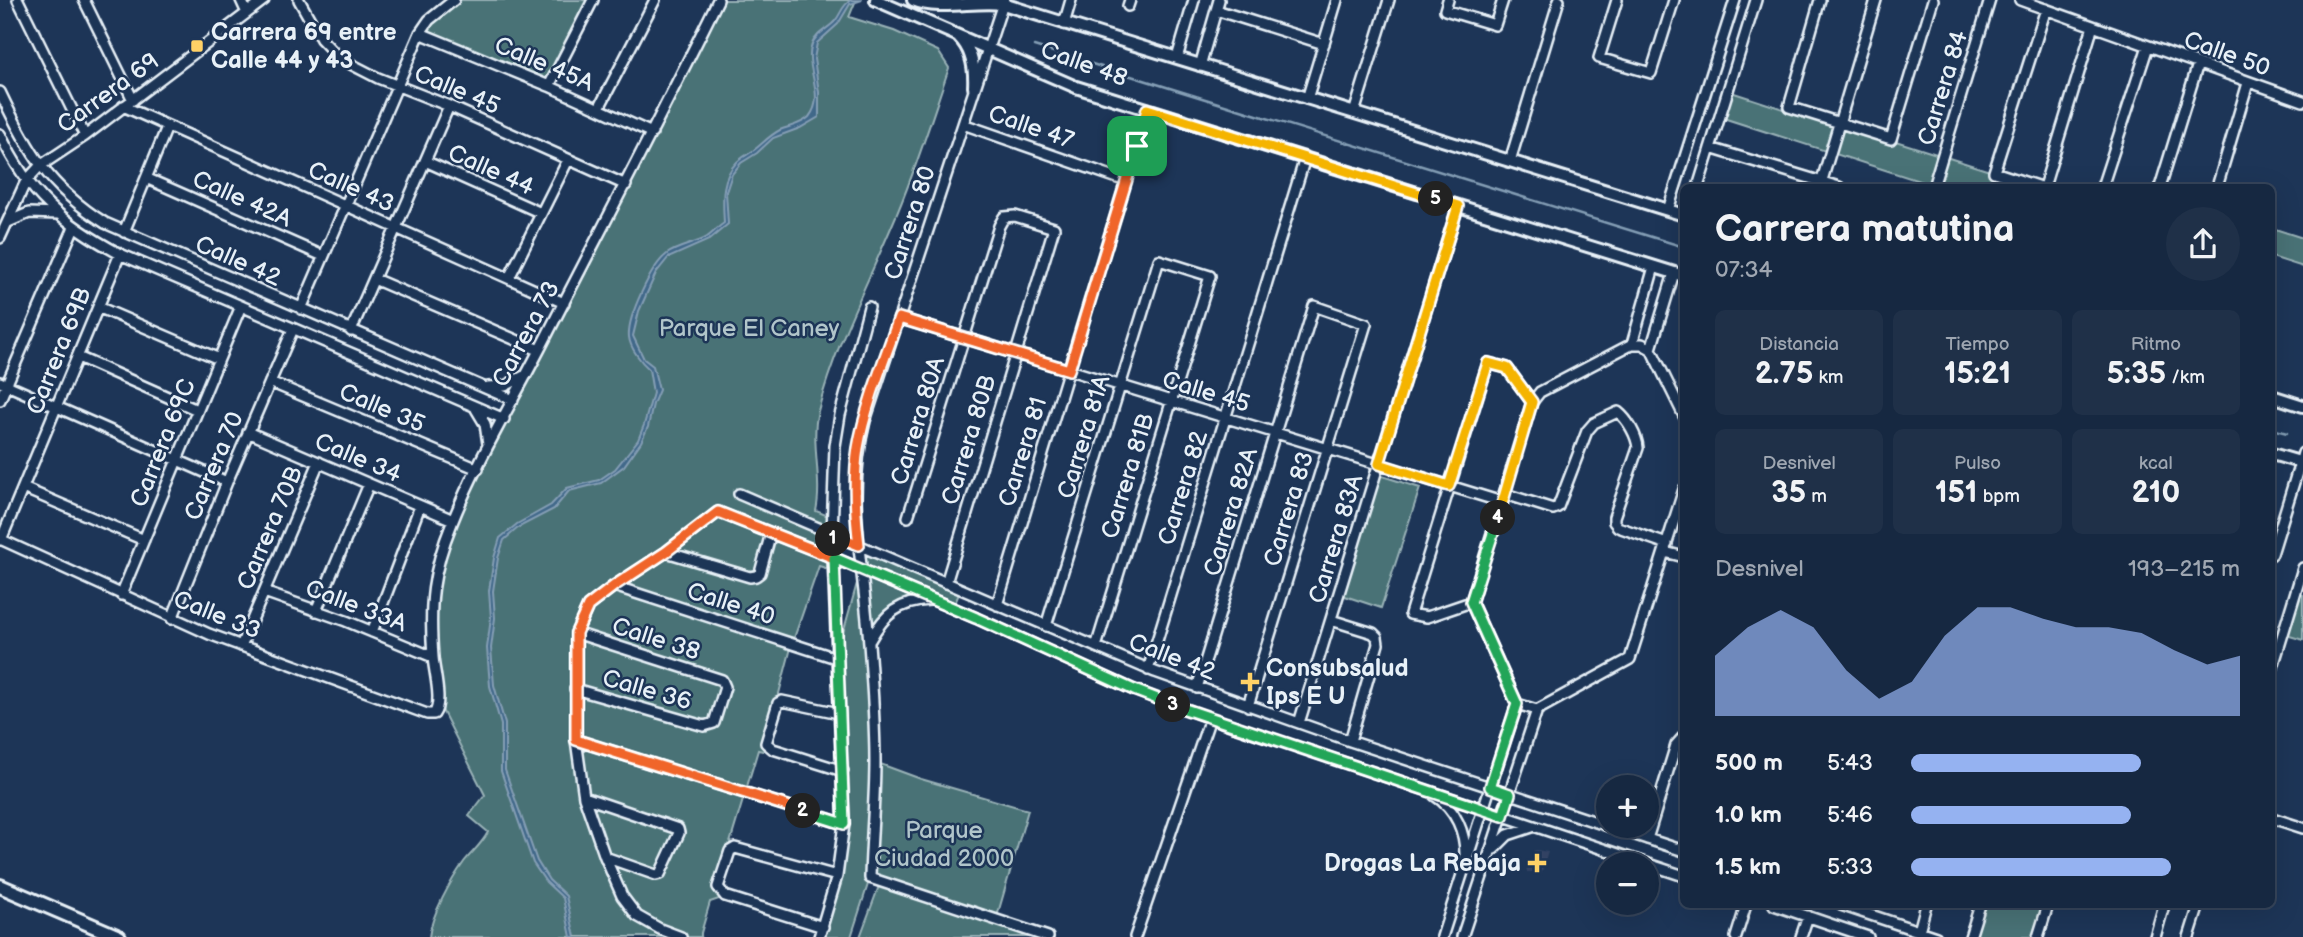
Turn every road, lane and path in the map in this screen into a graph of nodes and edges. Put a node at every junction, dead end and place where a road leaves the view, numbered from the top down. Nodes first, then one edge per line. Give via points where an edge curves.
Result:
1 (18, 0) edge
2 (84, 0) edge
3 (241, 0) edge
4 (264, 0) edge
5 (299, 0) edge
6 (454, 0) edge
7 (593, 0) edge
8 (655, 0) edge
9 (718, 0) edge
10 (876, 0) edge
11 (1071, 0) edge
12 (1194, 0) edge
13 (1219, 0) edge
14 (1337, 0) edge
15 (1389, 0) edge
16 (1503, 0) edge
17 (1559, 0) edge
18 (1617, 0) edge
19 (1674, 0) edge
20 (1735, 0) edge
21 (1756, 0) edge
22 (1820, 0) edge
23 (1876, 0) edge
24 (1933, 0) edge
25 (1990, 0) edge
26 (2020, 0) edge
27 (915, 1) edge
28 (982, 1) edge
29 (1003, 2) edge
30 (1446, 5) edge
31 (2046, 9) junction
32 (1216, 10) junction
33 (247, 13) junction
34 (1064, 24) junction
35 (2093, 26) junction
36 (419, 33) junction
37 (957, 35) junction
38 (1324, 44) junction
39 (2148, 46) junction
40 (988, 48) junction
41 (1177, 58) junction
42 (2198, 64) junction
43 (1200, 66) junction
44 (2248, 83) junction
45 (398, 86) junction
46 (549, 86) junction
47 (974, 87) junction
48 (0, 92) edge
49 (1307, 99) junction
50 (132, 100) junction
51 (2303, 101) edge
52 (123, 106) junction
53 (449, 106) junction
54 (599, 108) junction
55 (1147, 109) junction
56 (1354, 113) junction
57 (1839, 123) junction
58 (963, 124) junction
59 (167, 127) junction
60 (652, 133) junction
61 (0, 134) edge
62 (85, 136) junction
63 (1710, 148) junction
64 (1305, 158) junction
65 (568, 160) junction
66 (425, 161) junction
67 (1510, 161) junction
68 (40, 166) junction
69 (146, 178) junction
70 (26, 181) junction
71 (1126, 181) junction
72 (1699, 184) edge
73 (1818, 184) edge
74 (1821, 184) edge
75 (1934, 184) edge
76 (2032, 184) edge
77 (2043, 184) edge
78 (2103, 184) edge
79 (2161, 184) edge
80 (2218, 184) edge
81 (626, 185) junction
82 (345, 205) junction
83 (1458, 206) junction
84 (1668, 210) junction
85 (541, 213) junction
86 (58, 214) junction
87 (1680, 214) edge
88 (1004, 216) joint
89 (6, 223) junction
90 (74, 227) junction
91 (396, 228) junction
92 (124, 232) junction
93 (0, 238) edge
94 (120, 254) junction
95 (323, 256) junction
96 (1159, 260) joint
97 (1654, 267) junction
98 (1679, 275) edge
99 (509, 278) junction
100 (373, 279) junction
101 (564, 303) junction
102 (241, 306) junction
103 (98, 307) junction
104 (869, 307) dead end
105 (300, 309) junction
106 (899, 318) junction
107 (1366, 324) joint
108 (293, 329) junction
109 (351, 331) junction
110 (964, 337) junction
111 (1632, 344) junction
112 (1651, 349) junction
113 (539, 350) junction
114 (1016, 354) junction
115 (78, 357) junction
116 (219, 359) junction
117 (530, 369) junction
118 (1069, 370) junction
119 (270, 382) junction
120 (3, 383) edge
121 (1120, 386) junction
122 (481, 387) junction
123 (2275, 397) edge
124 (0, 400) edge
125 (513, 400) junction
126 (1171, 401) junction
127 (1532, 402) junction
128 (472, 405) junction
129 (2303, 406) edge
130 (57, 407) junction
131 (1680, 408) edge
132 (197, 410) junction
133 (1225, 418) junction
134 (503, 419) junction
135 (248, 432) junction
136 (1275, 433) junction
137 (488, 448) junction
138 (1327, 449) junction
139 (2275, 454) edge
140 (2302, 459) edge
141 (177, 461) junction
142 (319, 462) junction
143 (1379, 464) junction
144 (478, 469) junction
145 (227, 482) junction
146 (369, 484) junction
147 (1449, 486) junction
148 (23, 488) junction
149 (738, 494) dead end
150 (1504, 498) junction
151 (1680, 502) edge
152 (420, 506) junction
153 (908, 517) dead end
154 (453, 520) junction
155 (771, 533) junction
156 (832, 534) junction
157 (0, 539) edge
158 (144, 540) junction
159 (2275, 544) edge
160 (859, 545) junction
161 (1666, 548) junction
162 (666, 552) junction
163 (1680, 556) edge
164 (834, 558) junction
165 (2303, 568) edge
166 (861, 569) junction
167 (946, 583) junction
168 (614, 586) junction
169 (264, 592) junction
170 (121, 595) junction
171 (933, 600) junction
172 (1471, 602) junction
173 (997, 604) junction
174 (316, 611) junction
175 (172, 619) junction
176 (1331, 620) junction
177 (1046, 626) junction
178 (372, 632) junction
179 (576, 633) junction
180 (869, 642) junction
181 (241, 646) junction
182 (1096, 647) junction
183 (433, 657) junction
184 (836, 658) junction
185 (2275, 660) edge
186 (1148, 670) junction
187 (1197, 688) junction
188 (575, 689) junction
189 (438, 702) joint
190 (1517, 704) junction
191 (1248, 706) junction
192 (1537, 709) junction
193 (839, 713) junction
194 (1210, 718) junction
195 (1299, 723) junction
196 (709, 726) joint
197 (576, 740) junction
198 (1350, 741) junction
199 (1680, 741) edge
200 (843, 771) junction
201 (1490, 787) junction
202 (1423, 790) junction
203 (1510, 794) junction
204 (584, 797) junction
205 (1483, 809) junction
206 (1503, 816) junction
207 (2275, 819) edge
208 (844, 824) junction
209 (1535, 827) junction
210 (2303, 828) edge
211 (1647, 839) junction
212 (1680, 850) edge
213 (1489, 857) junction
214 (606, 858) junction
215 (1463, 871) junction
216 (1680, 875) edge
217 (837, 876) junction
218 (0, 886) edge
219 (1745, 908) edge
220 (1783, 908) edge
221 (1926, 908) edge
222 (1979, 908) edge
223 (2047, 908) edge
224 (2163, 908) edge
225 (2198, 908) edge
226 (1869, 909) edge
227 (1808, 916) junction
228 (823, 926) junction
229 (1919, 931) junction
230 (1857, 935) edge
231 (119, 937) edge
232 (681, 937) edge
233 (819, 937) edge
234 (1048, 937) edge
235 (1135, 937) edge
236 (1442, 937) edge
237 (1462, 937) edge
238 (1736, 937) edge
239 (1801, 937) edge
240 (1868, 937) edge
241 (1936, 937) edge
242 (1970, 937) edge
243 (2038, 937) edge
244 (2155, 937) edge
245 (2189, 937) edge

1 - 62 street
2 - 50 street
3 - 33 street
4 - 33 street, Carrera 69
5 - 45 street, Calle 45 via 321,39 339,58
6 - 36 street
7 - 46 street
8 - 54 street
9 - 60 street, Carrera 73
10 - 37 main road, Calle 48
11 - 34 street
12 - 41 street
13 - 32 street
14 - 38 street
15 - 56 street
16 - 30 street via 1495,25
17 - 67 street
18 - 19 street via 1599,58 1651,74
20 - 84 street
21 - 63 street
22 - 57 street via 1789,107
23 - 57 street
24 - 57 street via 1891,139
25 - 75 street, Carrera 84
26 - 31 street, Calle 50
27 - 28 main road, Calle 48
28 - 29 main road, Calle 48
29 - 34 main road, Calle 48
29 - 40 street, Carrera 80
31 - 35 street, Calle 50
31 - 76 street via 1994,172
32 - 38 street
32 - 43 street
33 - 50 street, Carrera 69
34 - 41 main road, Calle 48
35 - 39 street, Calle 50
35 - 77 street
36 - 45 street
36 - 46 street, Calle 45A
37 - 40 main road, Calle 48
37 - 47 main road via 970,54
38 - 49 street
39 - 42 street, Calle 50
39 - 78 street
40 - 47 street, Carrera 80
40 - 55 main road, Calle 48 via 1076,87
41 - 43 main road, Calle 48
42 - 44 street, Calle 50
42 - 79 street
43 - 49 main road, Calle 48
44 - 51 street, Calle 50
44 - 80 street
45 - 53 street, Calle 45
45 - 82 street
46 - 54 street, Calle 45A
47 - 58 street, Carrera 80
48 - 68 street, Calle 42
49 - 56 main road, Calle 48
50 - 52 street, Carrera 69
52 - 59 street, Calle 43
52 - 62 street, Carrera 69
53 - 65 street, Calle 45
53 - 66 street
54 - 60 street, Calle 45A
55 - 64 main road, Calle 48
55 - 71 street, Carrera 81
56 - 67 main road, Calle 48
57 - 74 street
58 - 71 street, Calle 47
58 - 106 street, Carrera 80
59 - 69 street
59 - 82 street, Calle 43
60 - 81 street, Carrera 73
61 - 70 street, Calle 42
62 - 68 street, Carrera 69
63 - 72 street
63 - 73 street
64 - 83 main road, Calle 48
64 - 133 street, Carrera 82
65 - 81 street, Calle 45
65 - 85 street
66 - 85 street, Calle 44
66 - 91 street
67 - 84 main road, Calle 48
68 - 70 street, Carrera 69
68 - 92 street, Calle 42 via 80,207
69 - 92 street
69 - 95 street, Calle 42A
70 - 86 street, Calle 42
70 - 89 street, Carrera 69
71 - 118 street, Carrera 81
81 - 101 street, Carrera 73
82 - 91 street, Calle 43
82 - 95 street
83 - 97 main road, Calle 48
83 - 143 street, Carrera 83A
84 - 87 main road, Calle 48
85 - 99 street
86 - 89 street via 29,213
86 - 90 street, Calle 42
88 - 110 street, Carrera 80A
88 - 114 street, Carrera 80B via 1054,228
89 - 93 street, Carrera 69
90 - 94 street, Calle 42
90 - 120 street
91 - 99 street, Calle 43
91 - 100 street
92 - 105 street, Calle 42
94 - 102 street, Calle 42
94 - 103 street, Carrera 69B
95 - 105 street
96 - 121 street, Carrera 81A
96 - 126 street, Carrera 81B via 1210,276
97 - 98 main road, Calle 48
97 - 111 street
98 - 112 street
99 - 101 street, Calle 43
100 - 109 street
100 - 113 street
101 - 113 street, Carrera 73
102 - 108 street, Calle 42
102 - 116 street, Carrera 69C
103 - 115 street, Carrera 69B
103 - 116 street
104 - 156 street, Carrera 80 via 840,415
105 - 109 street, Calle 42
106 - 110 street, Calle 45
106 - 160 street, Carrera 80 via 858,446 855,513
107 - 136 street, Carrera 82A via 1314,306
107 - 138 street, Carrera 83
108 - 119 street, Carrera 70
108 - 128 street, Calle 42
109 - 122 street, Calle 42
110 - 114 street, Calle 45
110 - 153 street, Carrera 80A
111 - 112 street
111 - 127 street via 1540,392
112 - 131 street
113 - 117 street, Carrera 73
114 - 118 street, Calle 45
114 - 167 street, Carrera 80B
115 - 130 street, Carrera 69B
115 - 132 street
116 - 132 street, Carrera 69C
117 - 122 street via 505,386
117 - 125 street, Carrera 73
118 - 121 street, Calle 45
118 - 173 street, Carrera 81
119 - 135 street, Carrera 70
119 - 144 street, Calle 35
120 - 124 street
120 - 130 street
121 - 126 street, Calle 45
121 - 177 street, Carrera 81A
122 - 125 street, Calle 42
123 - 129 main road
125 - 134 street, Carrera 73
126 - 133 street, Calle 45
126 - 182 street, Carrera 81B
127 - 147 street via 1507,368 1488,363
127 - 150 street
128 - 134 street, Calle 42
128 - 137 street via 485,424
130 - 141 street
130 - 148 street, Carrera 69B
132 - 141 street, Carrera 69C
133 - 136 street, Calle 45
133 - 186 street, Carrera 82
134 - 137 street, Carrera 73
135 - 142 street, Calle 34
135 - 145 street, Carrera 70
136 - 138 street, Calle 45
136 - 187 street, Carrera 82A
137 - 144 street, Carrera 73
138 - 143 street, Calle 45
138 - 191 street, Carrera 83
139 - 140 main road
140 - 159 street
141 - 145 street
141 - 158 street, Carrera 69C
142 - 146 street, Calle 34
142 - 169 street, Carrera 70B
143 - 147 street, Calle 45
143 - 176 street, Carrera 83A
144 - 154 street, Carrera 73
145 - 175 street, Carrera 70
146 - 152 street, Calle 34
146 - 174 street
147 - 150 street, Calle 45
147 - 172 street via 1410,614 1427,617
148 - 157 street, Carrera 69B
148 - 158 street
149 - 156 street, Calle 42
150 - 161 street, Calle 45 via 1558,507 1587,431 1618,412 1638,448 1614,522
150 - 172 street
151 - 161 street
152 - 154 street, Calle 34
152 - 178 street
154 - 183 street, Carrera 73 via 432,586
155 - 162 street, Calle 42 via 718,512
155 - 162 street via 756,576
155 - 164 street, Calle 42
156 - 160 street, Calle 42
156 - 164 street, Carrera 80
157 - 170 street, Calle 33
158 - 170 street, Carrera 69C
160 - 166 street, Carrera 80
160 - 167 street, Calle 42
161 - 163 street
161 - 192 street via 1630,659
162 - 168 street
164 - 166 street, Calle 42
164 - 184 street, Carrera 80
165 - 185 street
166 - 171 street, Calle 42
166 - 180 street, Carrera 80
167 - 173 street, Calle 42
168 - 179 street via 588,606
168 - 184 street, Calle 40
169 - 174 street, Calle 33A
169 - 181 street, Carrera 70B
170 - 175 street, Calle 33
171 - 180 street via 913,601 894,610
171 - 194 street, Calle 42 via 1134,690
172 - 190 street
173 - 177 street, Calle 42
174 - 178 street, Calle 33A
175 - 181 street, Calle 33
176 - 195 street, Carrera 83A
176 - 198 street via 1377,637
177 - 182 street, Calle 42
178 - 183 street, Calle 33A
179 - 188 street
179 - 196 street, Calle 38 via 722,680 725,687
180 - 234 street, Carrera 80 via 875,762 870,878
181 - 189 street, Calle 33 via 424,713 434,714
182 - 186 street, Calle 42
183 - 189 street, Carrera 73
184 - 193 street, Carrera 80
186 - 187 street, Calle 42
187 - 191 street, Calle 42
188 - 196 street, Calle 36
188 - 197 street
190 - 192 street
190 - 201 street
191 - 195 street, Calle 42
192 - 203 street
193 - 200 street, Carrera 80
193 - 200 street via 782,701 766,743
194 - 202 street, Calle 42
194 - 235 street
195 - 198 street, Calle 42
197 - 204 street
197 - 208 street
198 - 201 street, Calle 42
199 - 211 street
200 - 208 street, Carrera 80
201 - 203 street, Calle 42
201 - 205 street
202 - 205 street, Calle 42
202 - 215 street via 1438,797 1459,822 1466,855
203 - 206 street
203 - 211 street, Calle 42
204 - 214 street
204 - 214 street via 678,829 660,874
205 - 206 street, Calle 42
205 - 215 street
206 - 209 street, Calle 42
206 - 213 street
207 - 210 street
208 - 217 street, Carrera 80
209 - 213 street via 1508,835
209 - 216 street, Calle 42
211 - 212 street, Calle 42
213 - 237 street
214 - 232 street via 622,896 637,916
215 - 236 street
217 - 228 street, Carrera 80
217 - 228 street via 735,848 718,887 725,897
218 - 231 highway
219 - 238 street
220 - 227 street
221 - 229 street
222 - 242 street
223 - 243 street
224 - 244 street
225 - 245 street
226 - 229 street
227 - 230 street
227 - 239 street
228 - 233 street, Carrera 80
229 - 241 street
230 - 240 street

